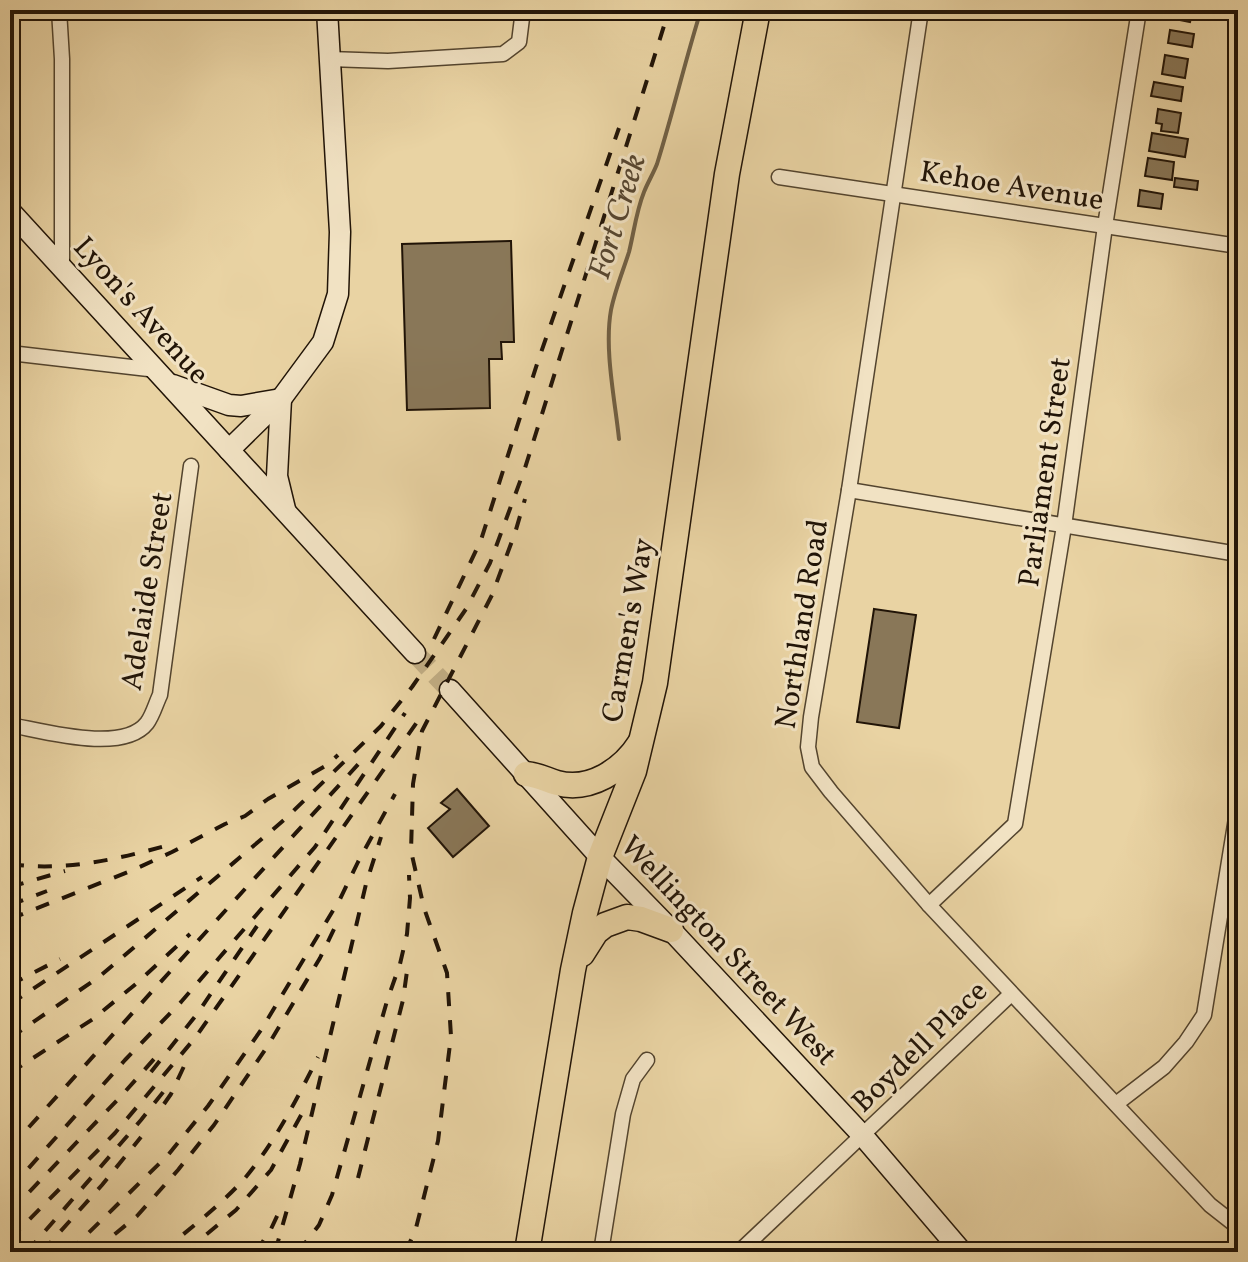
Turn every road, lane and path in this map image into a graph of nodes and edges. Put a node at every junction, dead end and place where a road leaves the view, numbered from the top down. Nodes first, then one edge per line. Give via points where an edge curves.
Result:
1 (59, 10) edge
2 (327, 10) edge
3 (523, 10) edge
4 (758, 10) edge
5 (921, 10) edge
6 (1139, 10) edge
7 (329, 59) junction
8 (779, 177) dead end
9 (893, 193) junction
10 (10, 211) edge
11 (1105, 226) junction
12 (1238, 246) edge
13 (62, 266) junction
14 (10, 353) edge
15 (163, 377) junction
16 (281, 399) junction
17 (229, 450) junction
18 (191, 466) dead end
19 (849, 490) junction
20 (286, 513) junction
21 (1064, 526) junction
22 (1238, 554) edge
23 (415, 653) tunnel mouth
24 (450, 690) tunnel mouth
25 (10, 725) edge
26 (641, 741) junction
27 (526, 774) junction
28 (1238, 806) edge
29 (600, 857) junction
30 (929, 905) junction
31 (671, 930) junction
32 (573, 970) junction
33 (1011, 994) junction
34 (647, 1060) dead end
35 (1116, 1104) junction
36 (863, 1136) junction
37 (1238, 1227) edge
38 (527, 1252) edge
39 (601, 1252) edge
40 (739, 1252) edge
41 (962, 1252) edge

1 - 13 street
2 - 7 main road
3 - 7 street via 519,42 503,54
4 - 26 highway, Carmen's Way via 727,174 655,683
5 - 9 street, Northland Road
6 - 11 street, Parliament Street
7 - 16 main road via 340,232 338,294 323,342
8 - 9 street, Kehoe Avenue
9 - 11 street, Kehoe Avenue
9 - 19 street, Northland Road
10 - 13 main road, Lyon's Avenue
11 - 12 street, Kehoe Avenue
11 - 21 street, Parliament Street
13 - 15 main road, Lyon's Avenue
14 - 15 street
15 - 16 main road via 229,405
15 - 17 main road, Lyon's Avenue
16 - 17 main road
16 - 20 main road via 277,476
17 - 20 main road
18 - 25 street, Adelaide Street via 160,695 146,724 123,738 88,739
19 - 21 street
19 - 30 street, Northland Road via 808,747 812,767 831,792
20 - 23 main road
21 - 22 street
21 - 30 street, Parliament Street via 1015,824
24 - 27 main road, Wellington Street West
26 - 27 highway via 610,774 584,784
26 - 29 highway, Carmen's Way
27 - 29 main road, Wellington Street West
28 - 35 street via 1204,1015 1164,1067
29 - 31 main road, Wellington Street West
29 - 32 highway, Carmen's Way
30 - 33 street, Northland Road
31 - 32 highway via 627,917 605,925
31 - 36 main road, Wellington Street West
32 - 38 highway, Carmen's Way
33 - 35 street, Northland Road
33 - 36 street, Boydell Place
34 - 39 street via 633,1079 623,1114
35 - 37 street, Northland Road via 1210,1205
36 - 40 street, Boydell Place
36 - 41 main road, Wellington Street West

